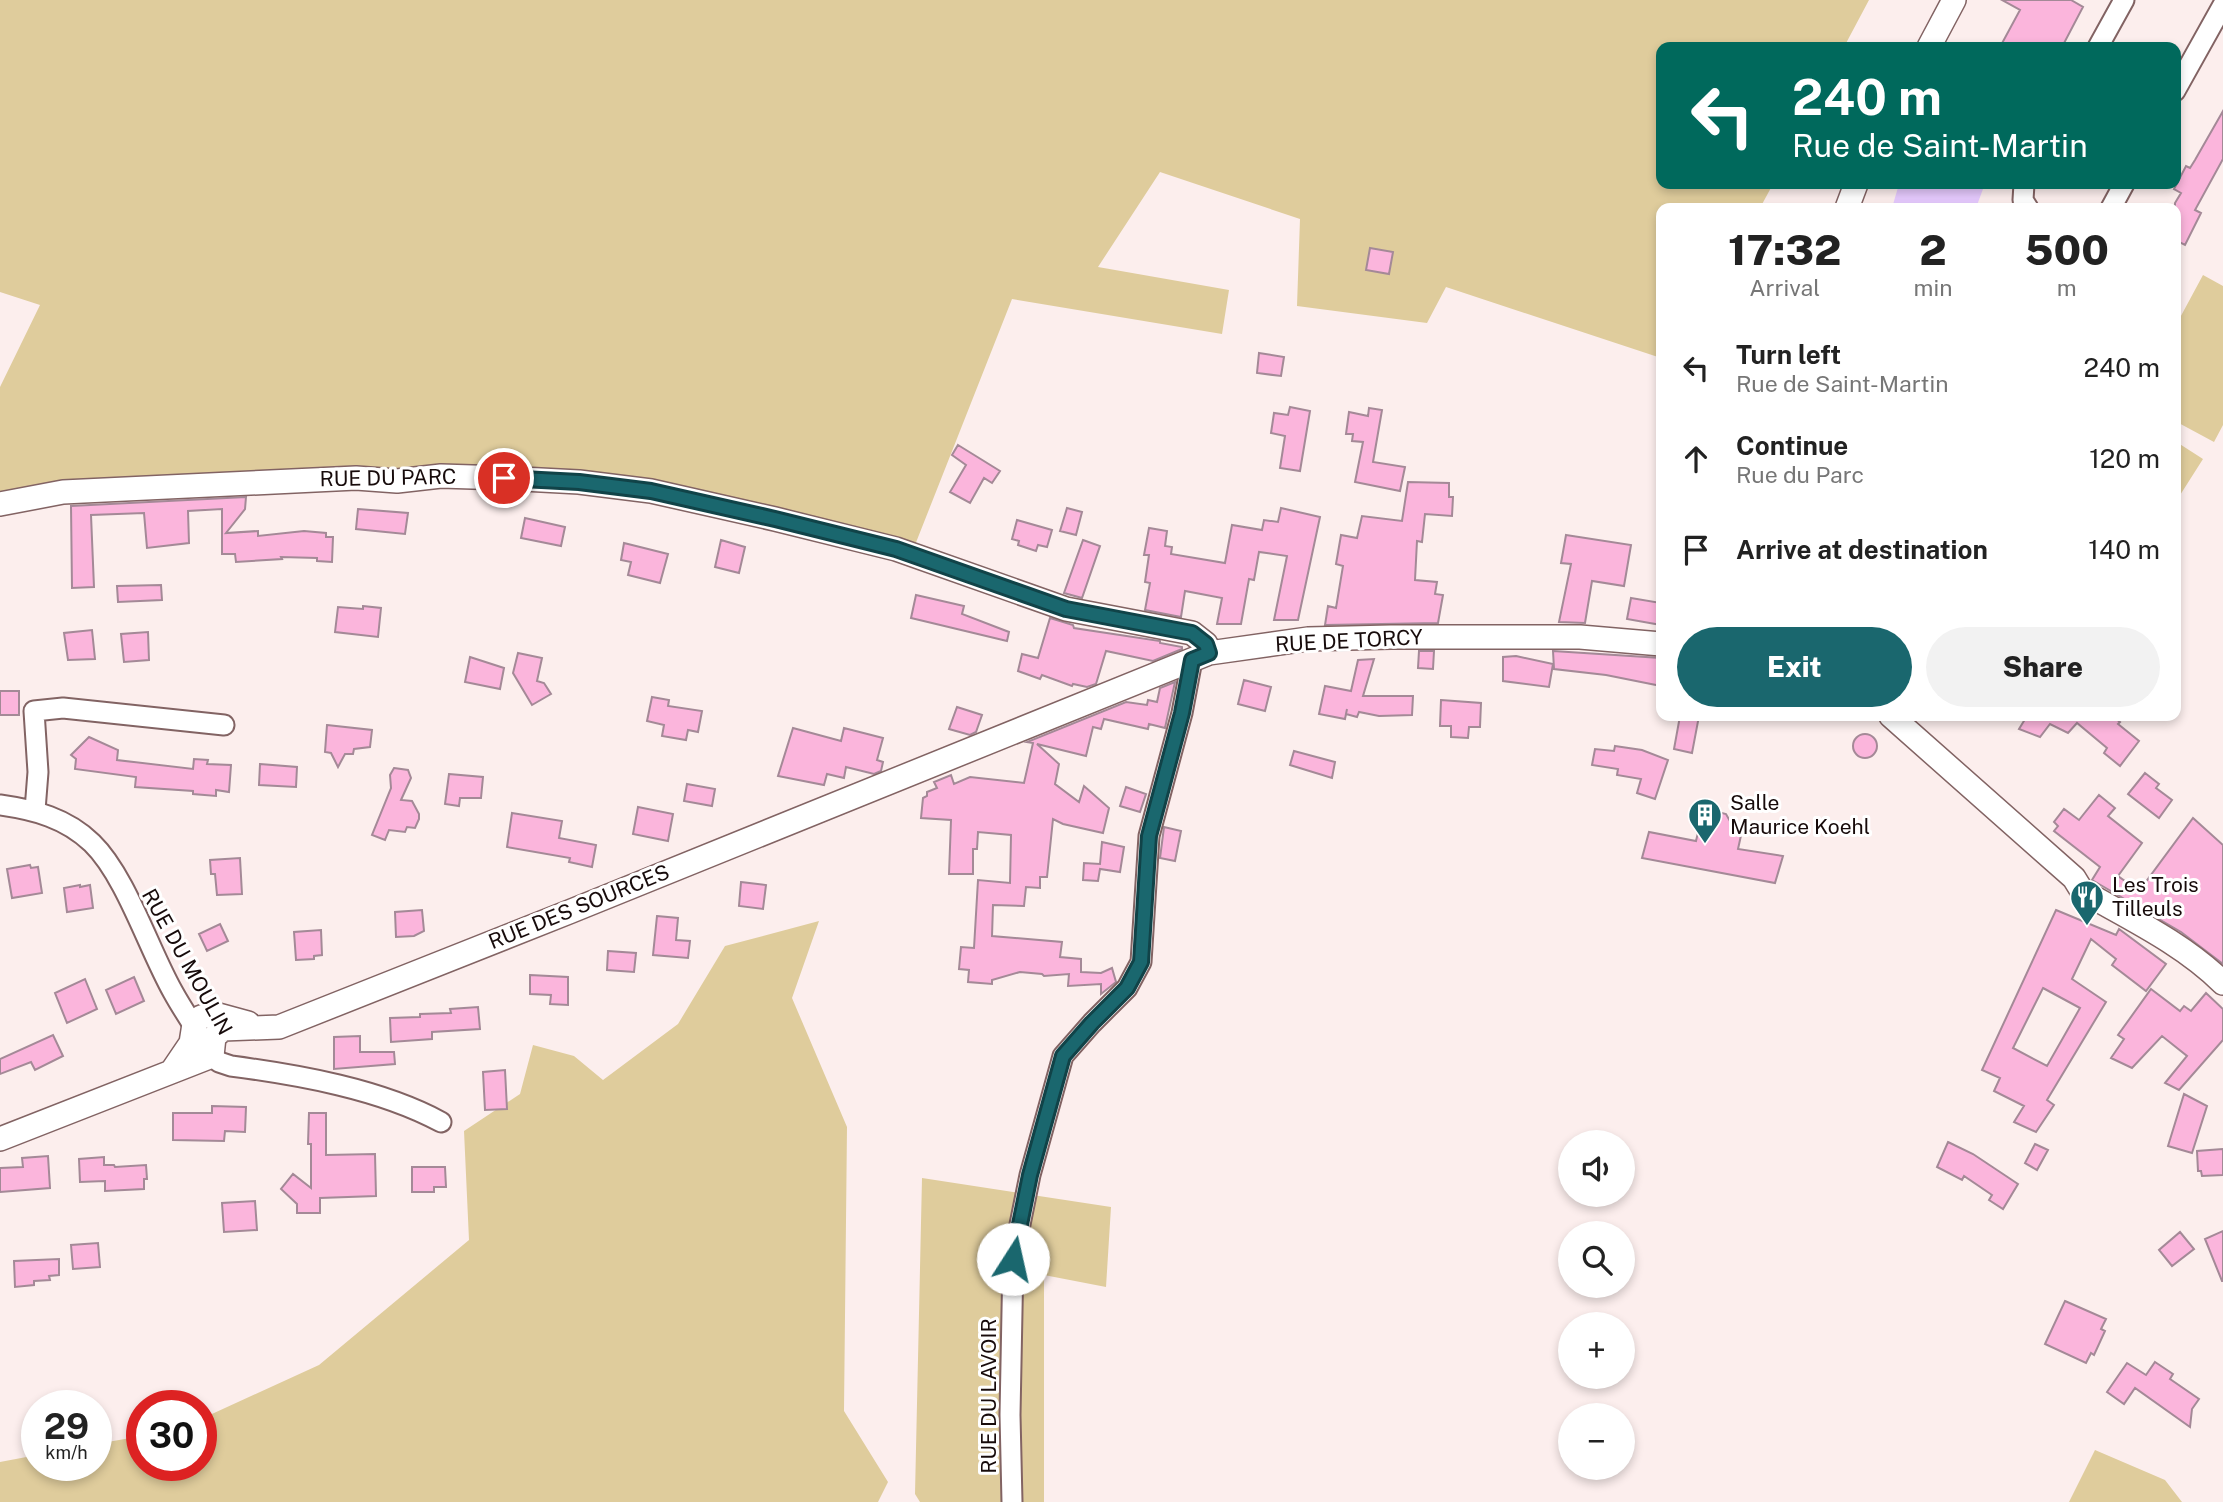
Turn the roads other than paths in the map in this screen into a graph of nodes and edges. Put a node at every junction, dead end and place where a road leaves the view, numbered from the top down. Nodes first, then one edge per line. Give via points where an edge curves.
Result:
1 (1954, 0) edge
2 (2124, 0) edge
3 (2223, 5) edge
4 (1932, 42) edge
5 (2101, 42) edge
6 (2181, 80) edge
7 (0, 504) edge
8 (1656, 644) edge
9 (1201, 657) junction
10 (1897, 721) edge
11 (224, 725) dead end
12 (895, 780) joint
13 (0, 806) edge
14 (35, 810) junction
15 (2223, 983) edge
16 (194, 1024) junction
17 (261, 1027) junction
18 (212, 1056) junction
19 (172, 1071) junction
20 (441, 1122) dead end
21 (0, 1139) edge
22 (1012, 1502) edge

1 - 4 street
2 - 5 street
3 - 6 street
7 - 9 street, RUE DU PARC via 63,492 441,476 579,482 651,491 896,549 1066,609 1192,633 1206,644
8 - 9 street, RUE DE TORCY via 1580,636 1308,639
9 - 12 street, RUE DE TORCY
9 - 22 street, RUE DU LAVOIR via 1149,836 1141,962 1127,988 1063,1056 1030,1175 1013,1259
10 - 15 street via 2074,878 2082,891 2187,953
11 - 14 street via 63,708 34,711
12 - 17 street, RUE DES SOURCES via 279,1027
13 - 14 street, RUE DU MOULIN
14 - 16 street, RUE DU MOULIN via 78,832 100,852 173,993
16 - 17 street, RUE DES SOURCES via 215,1014
16 - 18 street, RUE DU MOULIN
16 - 19 street via 191,1043
17 - 18 street, RUE DES SOURCES via 223,1029 214,1037
18 - 19 street
18 - 20 street, RUE DU MOULIN via 231,1066 332,1083 422,1111
19 - 21 street

